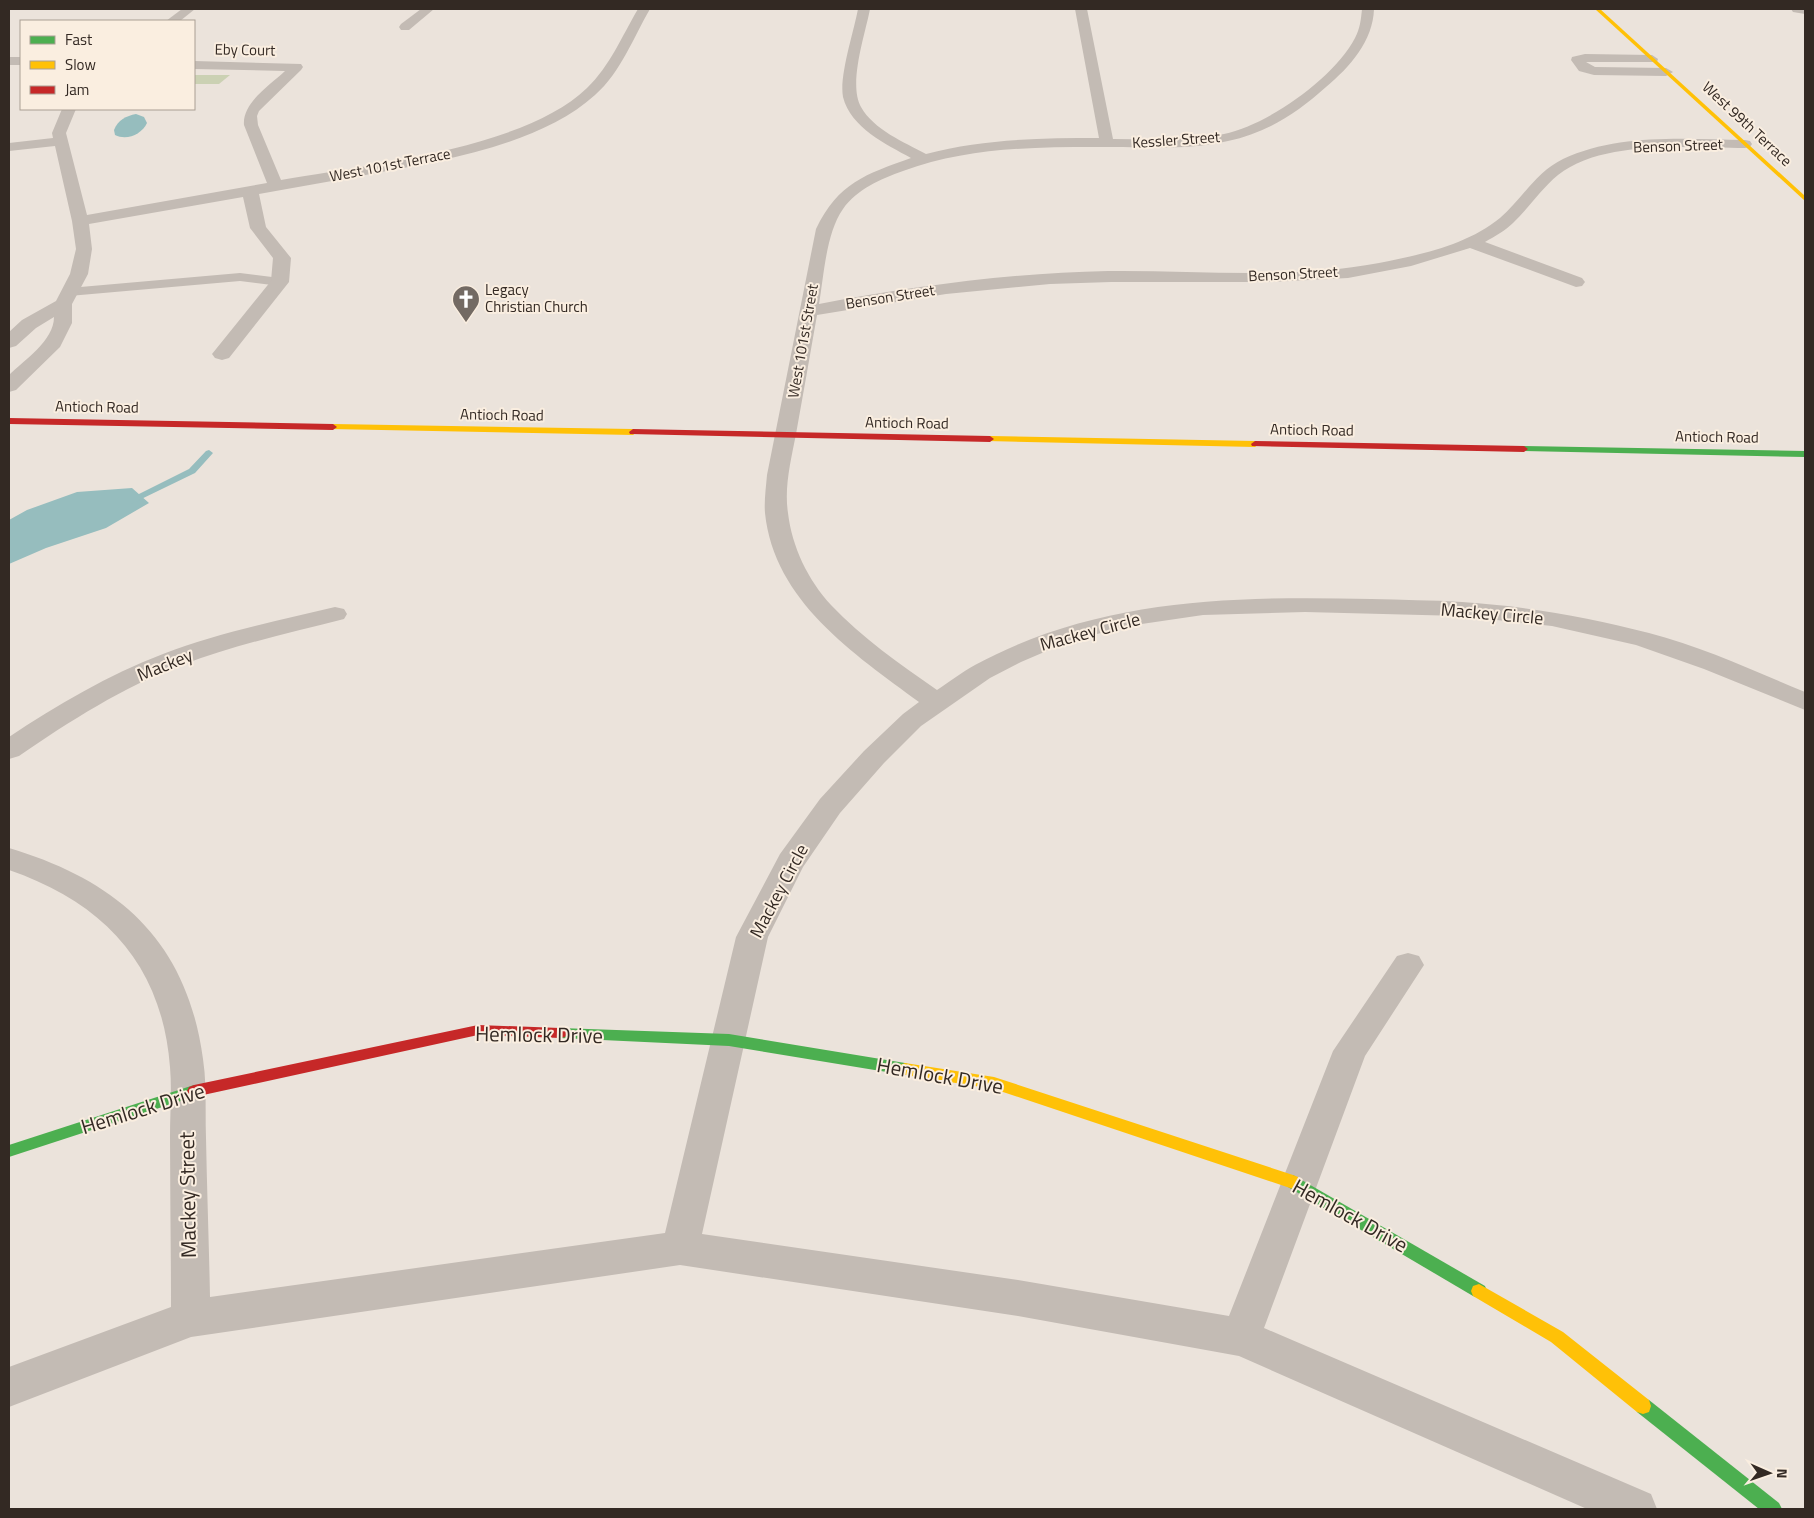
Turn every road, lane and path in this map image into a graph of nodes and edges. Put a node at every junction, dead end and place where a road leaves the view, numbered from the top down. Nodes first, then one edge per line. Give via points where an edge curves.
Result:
1 (189, 9) edge
2 (428, 9) edge
3 (644, 9) edge
4 (864, 9) edge
5 (1081, 9) edge
6 (1368, 9) edge
7 (1597, 9) edge
8 (1797, 9) edge
9 (1805, 10) edge
10 (173, 20) edge
11 (405, 27) dead end
12 (1652, 59) junction
13 (195, 65) edge
14 (1666, 72) junction
15 (69, 110) edge
16 (61, 141) junction
17 (1107, 143) junction
18 (1746, 144) junction
19 (9, 147) edge
20 (924, 159) junction
21 (276, 186) junction
22 (250, 191) junction
23 (1805, 199) edge
24 (80, 221) junction
25 (1469, 242) junction
26 (280, 282) junction
27 (1576, 282) dead end
28 (66, 298) junction
29 (808, 311) junction
30 (9, 342) edge
31 (222, 354) dead end
32 (9, 386) edge
33 (9, 422) edge
34 (785, 436) junction
35 (1805, 454) edge
36 (335, 614) dead end
37 (936, 702) junction
38 (1805, 702) edge
39 (9, 750) edge
40 (9, 858) edge
41 (1408, 965) dead end
42 (729, 1040) junction
43 (187, 1093) junction
44 (9, 1151) edge
45 (1299, 1184) junction
46 (680, 1248) junction
47 (191, 1318) junction
48 (1241, 1337) junction
49 (9, 1387) edge
50 (1636, 1509) edge
51 (1773, 1509) edge

1 - 10 street
2 - 11 street
3 - 21 street, West 101st Terrace via 607,75 586,95 552,117 481,146 434,158
4 - 20 street via 851,79 850,95 855,108 880,133
5 - 17 street
6 - 17 street, Kessler Street via 1360,40 1344,63 1288,111 1266,124 1238,135 1205,140
7 - 12 street, West 99th Terrace
8 - 9 street
12 - 14 street, West 99th Terrace
12 - 14 street via 1577,60 1584,68 1594,70
13 - 21 street, Eby Court via 296,67 253,109 250,116 251,126
14 - 18 street, West 99th Terrace
15 - 16 street via 59,133
16 - 19 street
16 - 24 street
17 - 20 street, Kessler Street via 1014,144
18 - 23 street, West 99th Terrace
18 - 25 street, Benson Street via 1651,145 1571,161 1554,171 1506,221
20 - 29 street, West 101st Street via 902,165 859,186 832,210 824,229
21 - 22 street, West 101st Terrace
22 - 24 street, West 101st Terrace
22 - 26 street via 258,228 282,258
24 - 28 street via 84,249 79,274
25 - 27 street
25 - 29 street, Benson Street via 1377,268 1325,275 1083,277 1009,282 932,290
26 - 28 lane via 240,277
26 - 31 street
28 - 30 street
28 - 32 street via 63,323 53,342
29 - 34 street, West 101st Street
33 - 34 street, Antioch Road
34 - 35 street, Antioch Road
34 - 37 street, West 101st Street via 776,510 784,548 801,583 821,610 865,650
36 - 39 street, Mackey via 171,660 101,693
37 - 38 street, Mackey Circle via 980,672 1061,636 1127,619 1203,608 1259,605 1461,609 1552,619 1651,642 1713,663
37 - 42 street, Mackey Circle via 874,757 830,806 790,862 752,937
40 - 43 street, Mackey Street via 43,869 98,899 138,935 154,957 176,1006 186,1058
41 - 45 street via 1350,1050
42 - 43 street, Hemlock Drive via 478,1030
42 - 45 street, Hemlock Drive via 994,1084
42 - 46 street, Mackey Circle
43 - 44 street, Hemlock Drive
43 - 47 street, Mackey Street
45 - 48 street
45 - 51 street, Hemlock Drive via 1557,1337
46 - 47 street
46 - 48 street via 1018,1298
47 - 49 street
48 - 50 street

